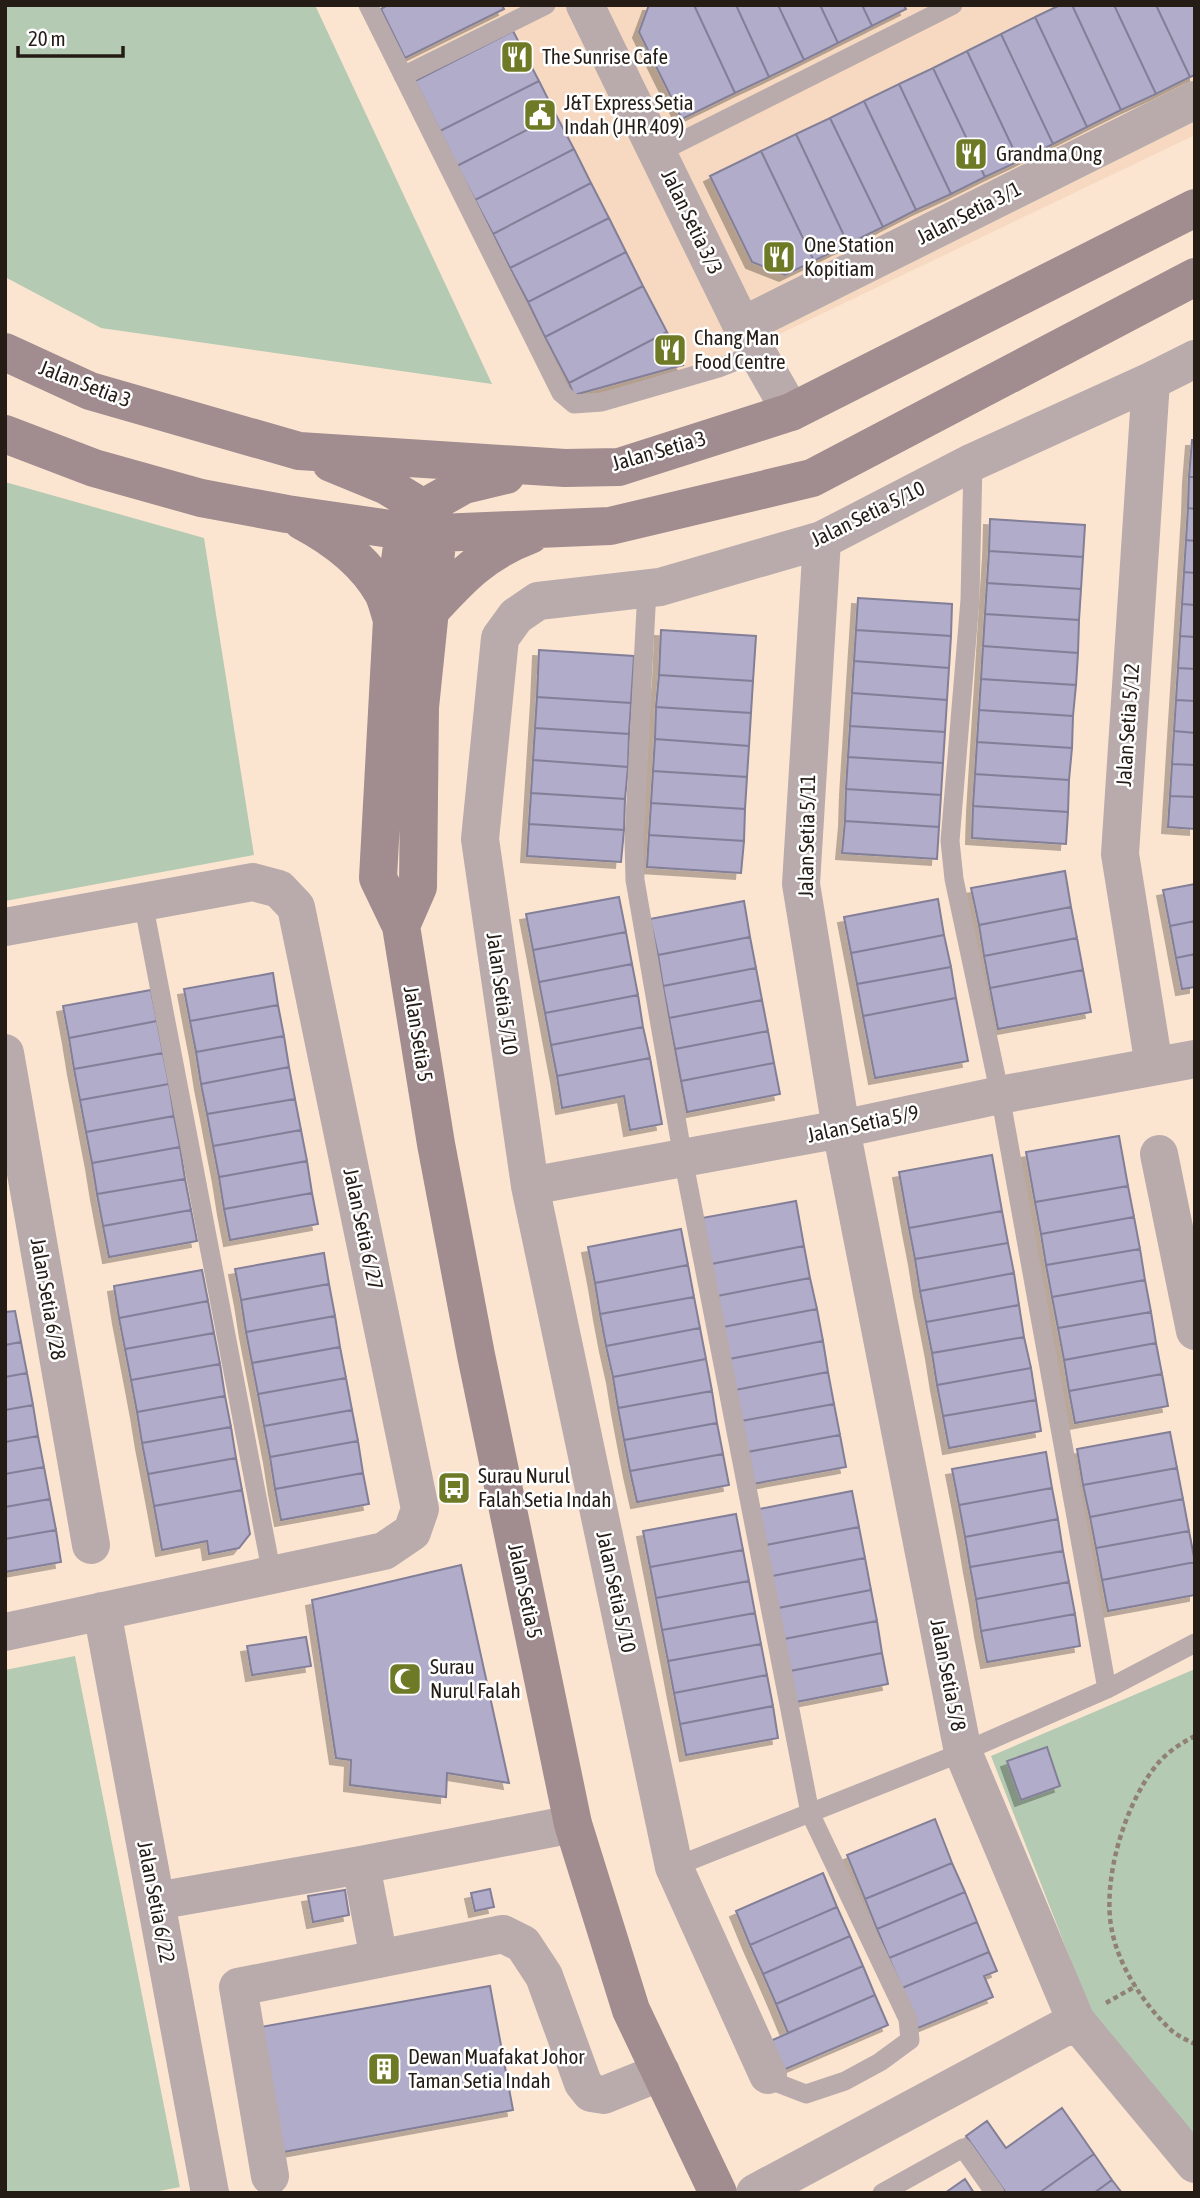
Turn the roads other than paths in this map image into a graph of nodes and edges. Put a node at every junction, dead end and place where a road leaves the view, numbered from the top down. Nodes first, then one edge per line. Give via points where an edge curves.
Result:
1 (369, 5) edge
2 (546, 5) edge
3 (585, 5) edge
4 (953, 5) edge
5 (402, 76) junction
6 (1195, 100) edge
7 (659, 153) junction
8 (1195, 208) edge
9 (1195, 277) edge
10 (750, 339) junction
11 (5, 352) edge
12 (1195, 359) edge
13 (1151, 381) junction
14 (791, 412) junction
15 (5, 434) edge
16 (299, 451) junction
17 (973, 462) junction
18 (565, 468) junction
19 (288, 514) junction
20 (422, 524) junction
21 (545, 530) junction
22 (822, 540) junction
23 (647, 589) junction
24 (429, 612) junction
25 (392, 620) junction
26 (143, 902) junction
27 (401, 926) junction
28 (5, 928) edge
29 (5, 1053) edge
30 (1195, 1059) edge
31 (1154, 1066) junction
32 (1000, 1095) junction
33 (841, 1129) junction
34 (1160, 1154) dead end
35 (683, 1158) junction
36 (530, 1186) junction
37 (1195, 1331) edge
38 (91, 1545) dead end
39 (272, 1575) junction
40 (102, 1611) junction
41 (5, 1632) edge
42 (1195, 1643) edge
43 (1107, 1689) junction
44 (963, 1752) junction
45 (810, 1813) junction
46 (573, 1824) junction
47 (361, 1865) junction
48 (674, 1867) junction
49 (156, 1901) junction
50 (379, 1959) junction
51 (1076, 2021) junction
52 (661, 2072) junction
53 (768, 2075) joint
54 (1195, 2164) edge
55 (270, 2176) dead end
56 (211, 2193) edge
57 (718, 2193) edge
58 (755, 2193) edge
59 (881, 2193) edge
60 (995, 2193) edge

1 - 5 lane
2 - 5 lane
3 - 7 street, Jalan Setia 3/3
4 - 7 lane
5 - 10 lane via 561,393 574,404 602,402 719,368
6 - 10 street, Jalan Setia 3/1
7 - 10 street, Jalan Setia 3/3
8 - 14 street, Jalan Setia 3
9 - 21 street via 812,478 610,526
10 - 14 street, Jalan Setia 3/3
11 - 16 street, Jalan Setia 3 via 90,391
12 - 13 street, Jalan Setia 5/10
13 - 17 street, Jalan Setia 5/10
13 - 31 street, Jalan Setia 5/12 via 1120,854
14 - 18 street, Jalan Setia 3 via 619,467
15 - 19 street via 94,468 201,498
16 - 18 street, Jalan Setia 3
16 - 20 street via 387,486
17 - 22 street, Jalan Setia 5/10
17 - 32 lane via 970,600 950,842
18 - 20 street via 496,476 464,485
19 - 20 street
19 - 25 street via 328,534 360,563 384,594
20 - 21 street
20 - 24 street
20 - 25 street, Jalan Setia 5
21 - 24 street via 475,564
22 - 23 street, Jalan Setia 5/10
22 - 33 street, Jalan Setia 5/11 via 801,884
23 - 35 lane via 635,880
23 - 36 street, Jalan Setia 5/10 via 538,601 516,616 500,638 480,839
24 - 27 street via 420,707 418,887
25 - 27 street, Jalan Setia 5 via 378,878
26 - 28 street, Jalan Setia 6/27
26 - 39 lane
26 - 39 street, Jalan Setia 6/27 via 253,882 279,890 296,907 420,1509 412,1532 384,1551
27 - 46 street, Jalan Setia 5 via 451,1224
29 - 38 street, Jalan Setia 6/28
30 - 31 street, Jalan Setia 5/9
31 - 32 street, Jalan Setia 5/9
32 - 33 street, Jalan Setia 5/9
32 - 43 lane
33 - 35 street, Jalan Setia 5/9
33 - 44 street, Jalan Setia 5/8
34 - 37 street
35 - 36 street, Jalan Setia 5/9
35 - 45 lane
36 - 48 street, Jalan Setia 5/10
39 - 40 street, Jalan Setia 6/27
40 - 41 street, Jalan Setia 6/27
40 - 49 street, Jalan Setia 6/22
42 - 43 lane
43 - 44 lane
44 - 45 lane
44 - 51 street, Jalan Setia 5/8
45 - 48 lane
45 - 53 lane via 908,2019 910,2040 845,2081 806,2094
46 - 47 street
46 - 52 street, Jalan Setia 5 via 631,2010
47 - 49 street
47 - 50 street
48 - 53 street, Jalan Setia 5/10
49 - 56 street, Jalan Setia 6/22
50 - 52 street via 503,1934 523,1944 544,1976 583,2083 591,2093 604,2095
50 - 55 street via 238,1987
51 - 54 street, Jalan Setia 5/8
51 - 58 street
52 - 57 street, Jalan Setia 5
59 - 60 lane via 964,2148

